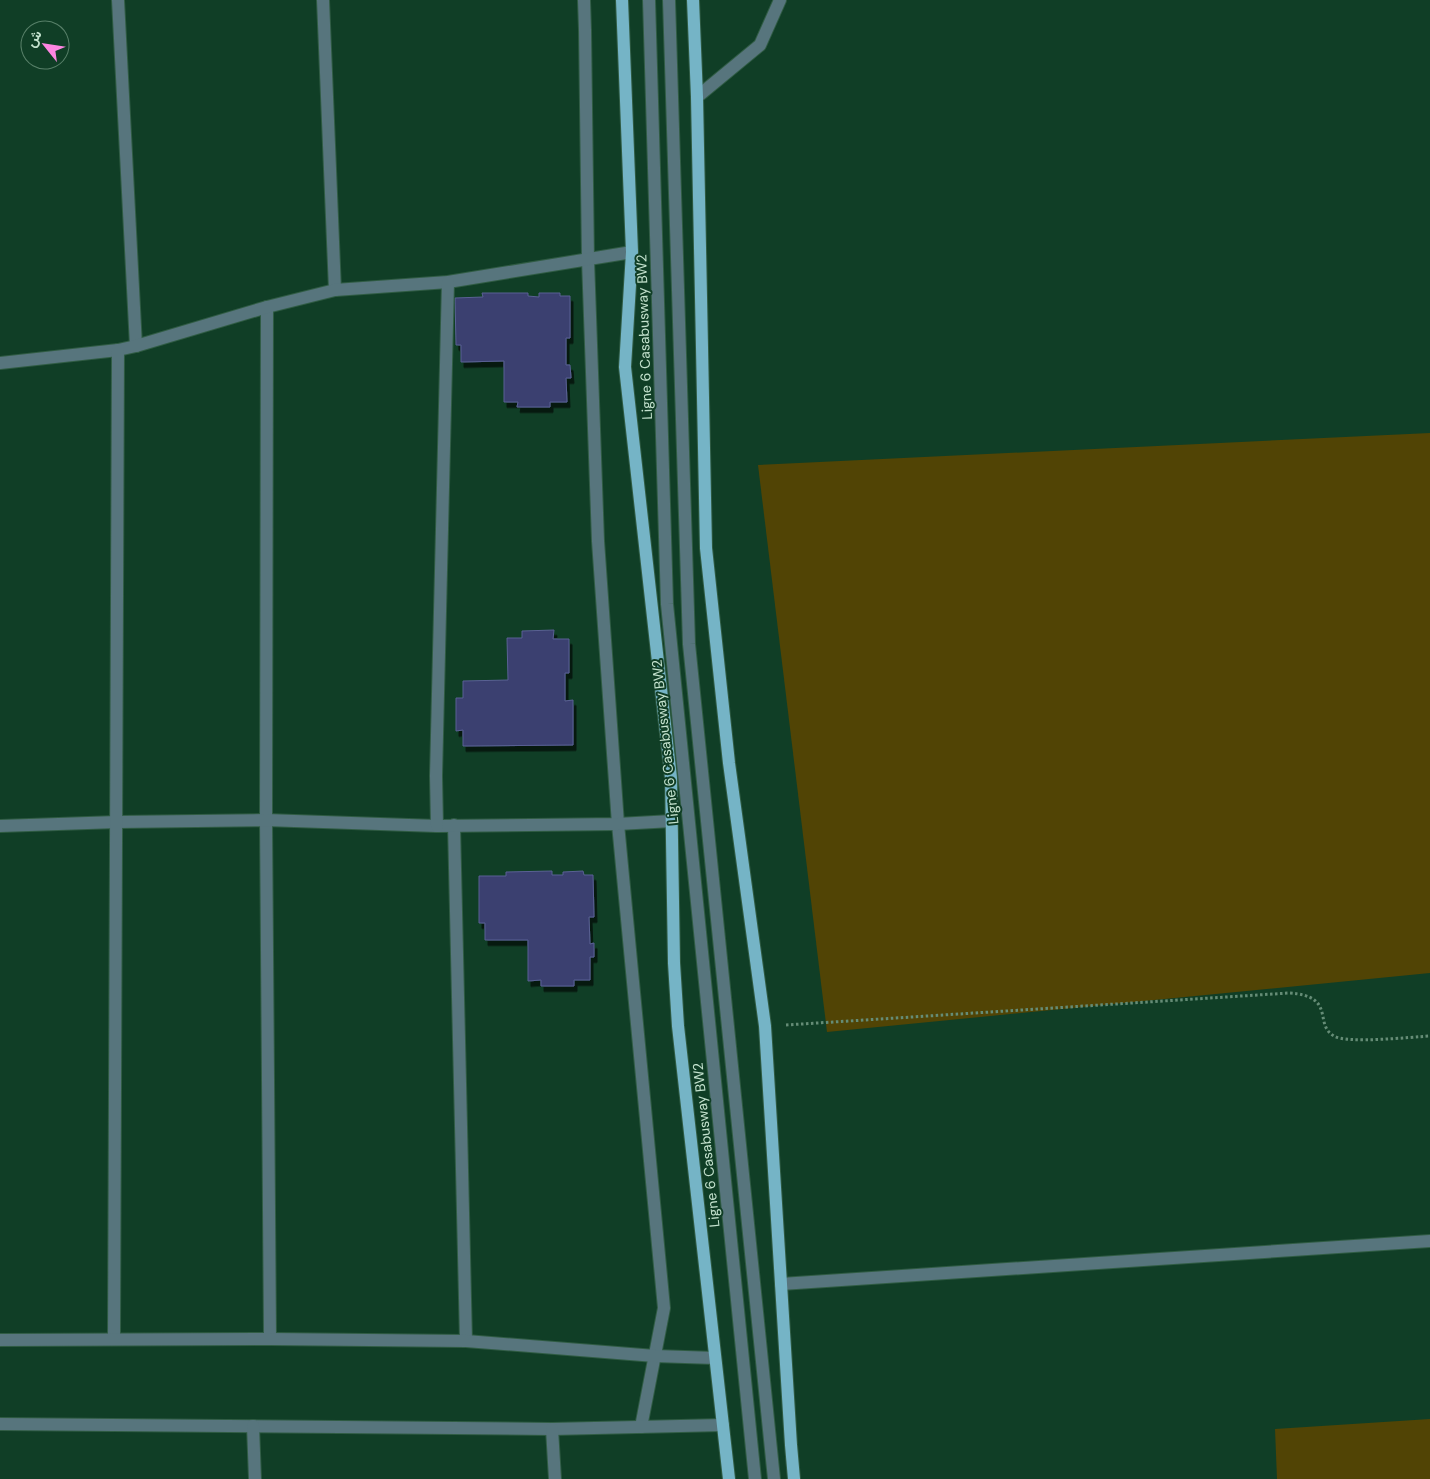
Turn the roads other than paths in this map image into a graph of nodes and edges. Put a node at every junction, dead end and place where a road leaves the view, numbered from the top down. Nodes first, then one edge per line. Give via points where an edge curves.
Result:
1 (118, 0) edge
2 (323, 0) edge
3 (584, 0) edge
4 (622, 0) edge
5 (648, 0) edge
6 (670, 0) edge
7 (693, 0) edge
8 (780, 0) edge
9 (697, 96) junction
10 (632, 252) junction
11 (588, 260) junction
12 (448, 282) junction
13 (335, 290) junction
14 (267, 307) junction
15 (136, 346) junction
16 (118, 350) junction
17 (0, 363) edge
18 (266, 820) junction
19 (117, 822) junction
20 (672, 822) junction
21 (618, 824) junction
22 (454, 825) junction
23 (0, 826) edge
24 (437, 826) junction
25 (1430, 1241) edge
26 (780, 1284) junction
27 (270, 1339) junction
28 (0, 1340) edge
29 (114, 1340) junction
30 (466, 1342) junction
31 (655, 1356) junction
32 (715, 1358) junction
33 (0, 1424) edge
34 (723, 1424) junction
35 (253, 1426) junction
36 (641, 1427) junction
37 (552, 1429) junction
38 (255, 1479) edge
39 (555, 1479) edge
40 (729, 1479) edge
41 (755, 1479) edge
42 (774, 1479) edge
43 (794, 1479) edge

1 - 15 street
2 - 13 street
3 - 11 street
4 - 10 main road
5 - 41 street, Ligne 6 Casabusway BW2 via 667,604
6 - 42 street via 689,644
7 - 9 main road
8 - 9 street via 760,45
9 - 26 main road via 706,548 729,763 765,1026
10 - 11 street
10 - 20 main road via 625,367 670,768
11 - 12 street
11 - 21 street via 598,541
12 - 13 street
12 - 24 street
13 - 14 street
14 - 15 street
14 - 18 street
15 - 16 street
16 - 17 street
16 - 19 street
18 - 19 street
18 - 24 street
18 - 27 street
19 - 23 street
19 - 29 street
20 - 21 street
20 - 32 main road via 678,1026
21 - 22 street
21 - 31 street via 664,1308
22 - 24 street
22 - 30 street
25 - 26 street
26 - 43 main road
27 - 29 street
27 - 30 street
28 - 29 street
30 - 31 street
31 - 32 street
31 - 36 street
32 - 34 main road
33 - 35 street
34 - 36 street
34 - 40 main road
35 - 37 street
35 - 38 street
36 - 37 street
37 - 39 street

